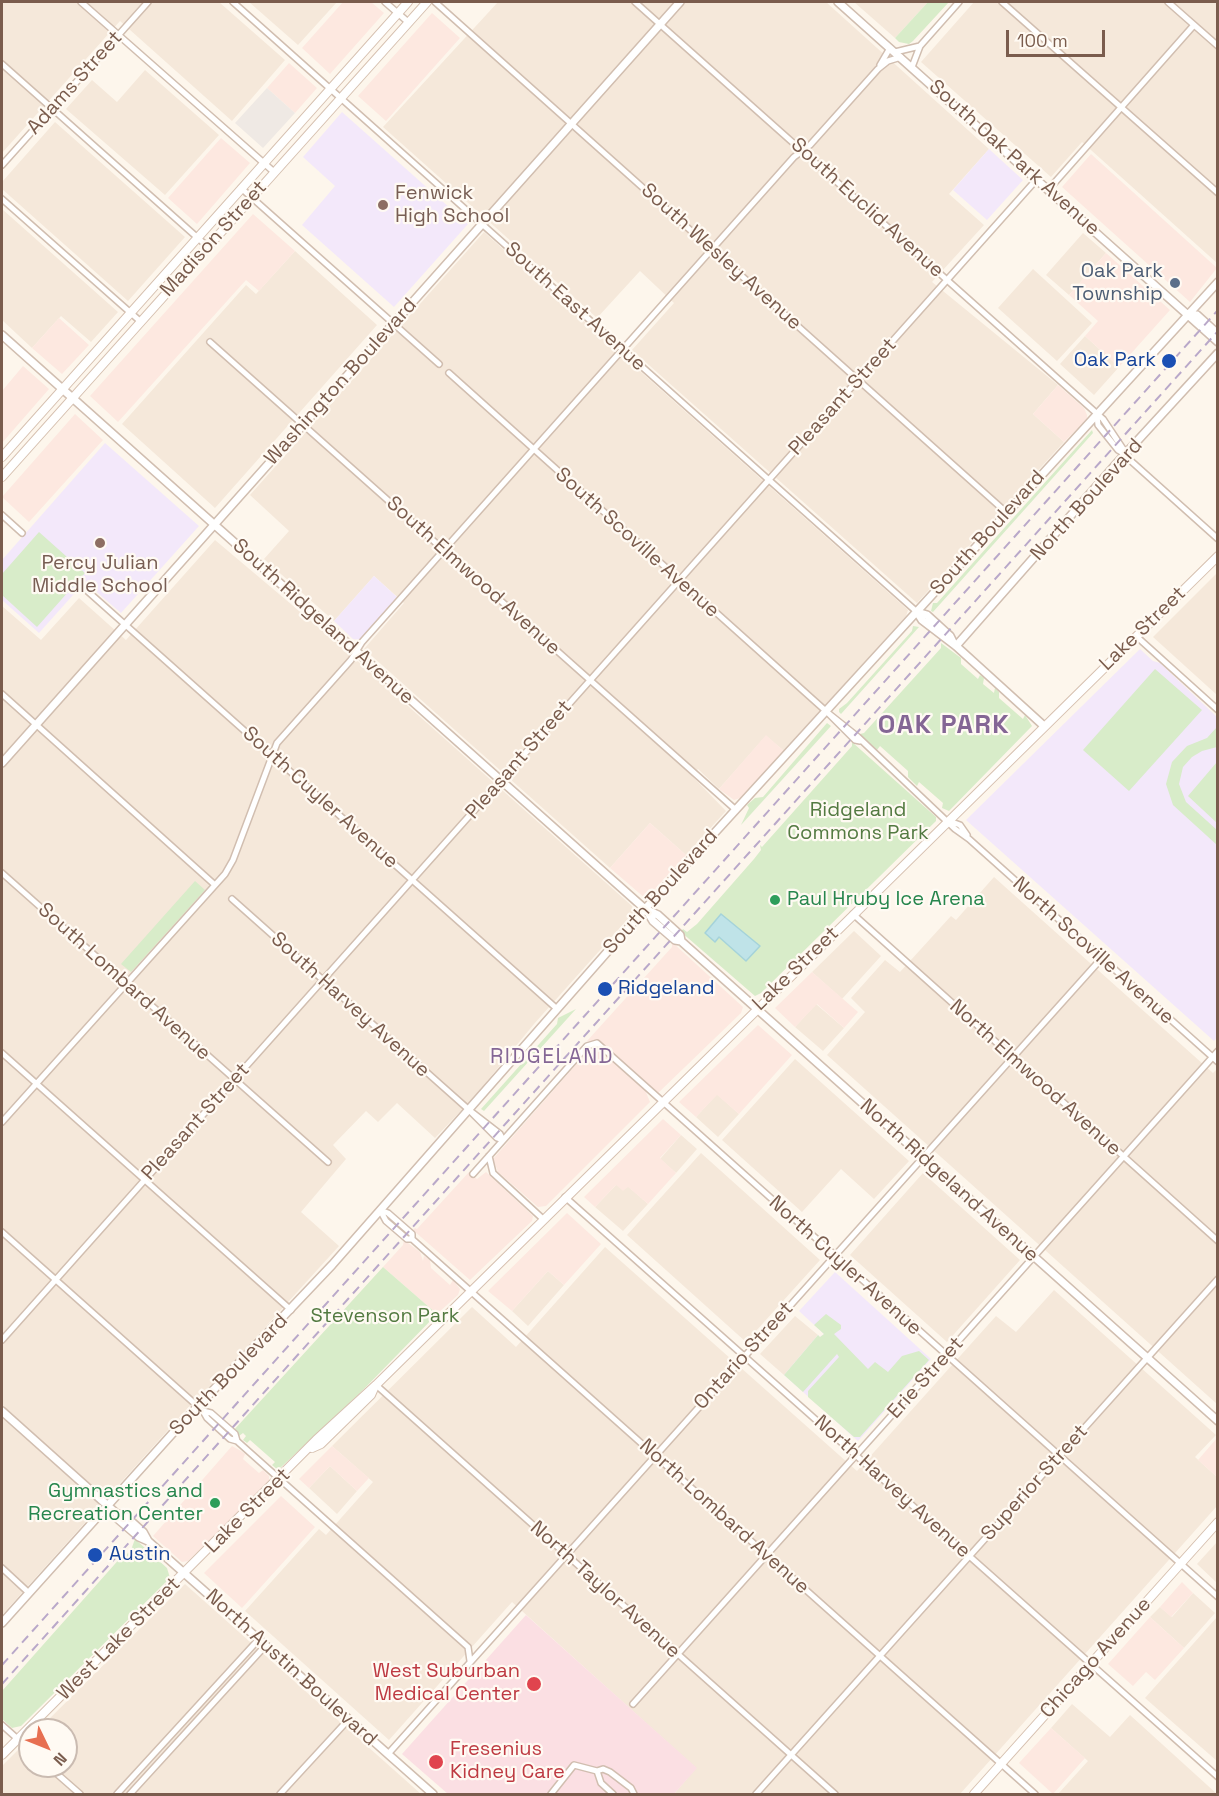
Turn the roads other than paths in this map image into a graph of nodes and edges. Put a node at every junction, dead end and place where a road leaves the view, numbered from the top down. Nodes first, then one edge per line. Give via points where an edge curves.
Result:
1 (81, 2) edge
2 (148, 2) edge
3 (233, 2) edge
4 (385, 2) edge
5 (408, 2) edge
6 (427, 2) edge
7 (435, 2) edge
8 (635, 2) edge
9 (680, 2) edge
10 (838, 2) edge
11 (959, 2) edge
12 (1002, 2) edge
13 (1168, 2) edge
14 (398, 13) junction
15 (408, 22) junction
16 (660, 24) junction
17 (1194, 25) junction
18 (118, 34) junction
19 (920, 46) junction
20 (1218, 46) edge
21 (896, 52) junction
22 (2, 63) edge
23 (912, 67) junction
24 (878, 69) junction
25 (331, 89) junction
26 (341, 98) junction
27 (1122, 107) junction
28 (52, 108) junction
29 (571, 124) junction
30 (802, 150) junction
31 (264, 163) junction
32 (2, 165) edge
33 (274, 172) junction
34 (1037, 179) junction
35 (241, 188) junction
36 (1049, 189) junction
37 (1218, 193) edge
38 (252, 198) junction
39 (2, 199) edge
40 (482, 224) junction
41 (197, 237) junction
42 (208, 247) junction
43 (712, 249) junction
44 (947, 279) junction
45 (1218, 282) edge
46 (130, 312) junction
47 (1189, 314) junction
48 (141, 322) junction
49 (393, 323) junction
50 (1218, 334) edge
51 (2, 335) edge
52 (210, 342) dead end
53 (1218, 342) edge
54 (623, 349) junction
55 (1218, 353) edge
56 (439, 363) dead end
57 (449, 373) dead end
58 (858, 380) junction
59 (63, 389) junction
60 (73, 398) junction
61 (1097, 416) junction
62 (303, 425) junction
63 (533, 450) junction
64 (1126, 455) junction
65 (2, 457) edge
66 (3, 473) edge
67 (769, 480) junction
68 (1007, 513) junction
69 (2, 514) edge
70 (214, 524) junction
71 (22, 533) dead end
72 (1218, 539) edge
73 (444, 550) junction
74 (1218, 556) edge
75 (679, 580) junction
76 (84, 588) dead end
77 (917, 612) junction
78 (125, 624) junction
79 (1136, 636) junction
80 (956, 646) junction
81 (357, 651) junction
82 (590, 680) junction
83 (2, 694) edge
84 (1218, 710) edge
85 (826, 712) junction
86 (36, 724) junction
87 (1044, 726) junction
88 (271, 756) junction
89 (2, 763) edge
90 (501, 781) junction
91 (736, 810) junction
92 (948, 820) junction
93 (2, 873) edge
94 (412, 881) junction
95 (215, 885) junction
96 (232, 899) dead end
97 (645, 909) junction
98 (853, 914) junction
99 (1101, 958) junction
100 (323, 980) junction
101 (126, 984) junction
102 (556, 1008) junction
103 (756, 1008) junction
104 (1218, 1051) edge
105 (2, 1053) edge
106 (1012, 1057) junction
107 (1212, 1057) junction
108 (1218, 1062) edge
109 (235, 1079) junction
110 (36, 1083) junction
111 (661, 1102) junction
112 (468, 1110) junction
113 (2, 1122) edge
114 (503, 1140) junction
115 (489, 1156) junction
116 (923, 1157) junction
117 (1124, 1157) junction
118 (328, 1162) dead end
119 (473, 1174) dead end
120 (144, 1180) junction
121 (566, 1197) junction
122 (380, 1210) junction
123 (543, 1219) junction
124 (2, 1232) edge
125 (1218, 1241) edge
126 (834, 1256) junction
127 (1035, 1257) junction
128 (1218, 1279) edge
129 (55, 1280) junction
130 (471, 1290) junction
131 (291, 1310) junction
132 (2, 1340) edge
133 (744, 1356) junction
134 (946, 1356) junction
135 (1147, 1358) junction
136 (376, 1385) junction
137 (200, 1409) junction
138 (2, 1411) edge
139 (1218, 1420) edge
140 (655, 1456) junction
141 (856, 1456) junction
142 (1059, 1456) junction
143 (280, 1479) junction
144 (108, 1505) junction
145 (1218, 1522) edge
146 (566, 1555) junction
147 (767, 1556) junction
148 (969, 1556) junction
149 (1180, 1564) junction
150 (2, 1568) edge
151 (185, 1574) junction
152 (29, 1593) junction
153 (1218, 1598) edge
154 (2, 1623) edge
155 (259, 1639) junction
156 (266, 1646) junction
157 (678, 1654) junction
158 (880, 1656) junction
159 (470, 1662) junction
160 (1090, 1665) junction
161 (633, 1704) dead end
162 (39, 1718) edge
163 (349, 1719) junction
164 (2, 1725) edge
165 (18, 1739) joint
166 (388, 1754) junction
167 (2, 1755) edge
168 (791, 1756) junction
169 (1001, 1764) junction
170 (597, 1771) junction
171 (62, 1778) edge
172 (1218, 1778) edge
173 (80, 1794) edge
174 (117, 1794) edge
175 (130, 1794) edge
176 (280, 1794) edge
177 (430, 1794) edge
178 (552, 1794) edge
179 (613, 1794) edge
180 (634, 1794) edge
181 (756, 1794) edge
182 (834, 1794) edge
183 (974, 1794) edge
184 (1035, 1794) edge

1 - 18 street
2 - 18 street, Adams Street
3 - 25 street, South East Avenue
4 - 14 street
5 - 14 main road, Madison Street
6 - 15 main road, Madison Street
7 - 29 street, South Wesley Avenue
8 - 16 street, South Euclid Avenue
9 - 16 street, Washington Boulevard
10 - 21 street, South Oak Park Avenue
11 - 19 street
12 - 27 street
13 - 17 street
14 - 15 street
14 - 25 main road, Madison Street
15 - 26 main road, Madison Street
16 - 29 street, Washington Boulevard
16 - 30 street, South Euclid Avenue
17 - 20 street
17 - 27 street
18 - 28 street, Adams Street
18 - 31 street
19 - 21 street
19 - 23 street
21 - 23 street, South Oak Park Avenue
21 - 24 street
21 - 24 street
22 - 28 street
23 - 34 street, South Oak Park Avenue
24 - 30 street
25 - 26 street, South East Avenue
25 - 31 main road, Madison Street
26 - 33 main road, Madison Street
26 - 40 street, South East Avenue
27 - 36 street
27 - 37 street
28 - 32 street, Adams Street
28 - 41 street
29 - 40 street, Washington Boulevard
29 - 43 street, South Wesley Avenue
30 - 43 street
30 - 44 street, South Euclid Avenue
31 - 33 street
31 - 35 main road, Madison Street
33 - 38 main road, Madison Street
34 - 36 street, South Oak Park Avenue
34 - 44 street, Pleasant Street
35 - 38 street
35 - 41 main road, Madison Street
36 - 47 street, South Oak Park Avenue
38 - 42 main road, Madison Street
38 - 49 street
39 - 46 street
40 - 49 street, Washington Boulevard
40 - 54 street, South East Avenue
41 - 42 street
41 - 46 main road, Madison Street
42 - 48 main road, Madison Street
43 - 54 street
43 - 58 street, South Wesley Avenue
44 - 58 street, Pleasant Street
44 - 61 street, South Euclid Avenue
45 - 47 street, South Boulevard
46 - 48 street
46 - 59 main road, Madison Street
47 - 50 street via 1197,315
47 - 53 street
47 - 61 street, South Boulevard
48 - 60 main road, Madison Street
49 - 56 street
49 - 62 street, Washington Boulevard
51 - 59 street, South Ridgeland Avenue
52 - 62 street, South Elmwood Avenue
54 - 63 street
54 - 67 street, South East Avenue
55 - 64 street, North Boulevard
57 - 63 street, South Scoville Avenue
58 - 67 street, Pleasant Street
58 - 68 street, South Wesley Avenue
59 - 60 street, South Ridgeland Avenue
59 - 65 main road, Madison Street
60 - 66 main road, Madison Street
60 - 70 street, South Ridgeland Avenue
61 - 64 street, South Euclid Avenue via 1098,424
61 - 68 street, South Boulevard
62 - 70 street, Washington Boulevard
62 - 73 street, South Elmwood Avenue
63 - 73 street
63 - 75 street, South Scoville Avenue
64 - 72 street, South Euclid Avenue
64 - 80 street, North Boulevard
67 - 75 street, Pleasant Street
67 - 77 street, South East Avenue
68 - 77 street, South Boulevard
69 - 71 street
70 - 78 street, Washington Boulevard
70 - 81 street, South Ridgeland Avenue
73 - 81 street
73 - 82 street, South Elmwood Avenue
74 - 79 main road, Lake Street
75 - 82 street, Pleasant Street
75 - 85 street, South Scoville Avenue
76 - 78 street, South Cuyler Avenue
77 - 80 street via 922,621
77 - 85 street, South Boulevard
78 - 86 street, Washington Boulevard
78 - 88 street, South Cuyler Avenue
79 - 84 street
79 - 87 main road, Lake Street
80 - 87 street
81 - 88 street via 277,743
81 - 90 street, South Ridgeland Avenue
82 - 90 street, Pleasant Street
82 - 91 street, South Elmwood Avenue
83 - 86 street
85 - 91 street, South Boulevard
85 - 92 street, North Scoville Avenue
86 - 89 street, Washington Boulevard
86 - 95 street
87 - 92 main road, Lake Street
88 - 94 street, South Cuyler Avenue
88 - 95 street via 233,860
90 - 94 street, Pleasant Street
90 - 97 street, South Ridgeland Avenue
91 - 97 street, South Boulevard
92 - 98 main road, Lake Street
92 - 99 street, North Scoville Avenue
93 - 101 street, South Lombard Avenue
94 - 100 street, Pleasant Street
94 - 102 street, South Cuyler Avenue
95 - 101 street
96 - 100 street, South Harvey Avenue
97 - 102 street, South Boulevard
97 - 103 street, North Ridgeland Avenue via 653,921
98 - 103 main road, Lake Street
98 - 106 street, North Elmwood Avenue
99 - 106 street, Ontario Street
99 - 107 street, North Scoville Avenue
100 - 109 street, Pleasant Street
100 - 112 street, South Harvey Avenue
101 - 109 street, South Lombard Avenue
101 - 110 street
102 - 112 street, South Boulevard
103 - 111 main road, Lake Street
103 - 116 street, North Ridgeland Avenue
104 - 107 street, Erie Street
105 - 110 street
106 - 116 street, Ontario Street
106 - 117 street, North Elmwood Avenue
107 - 108 street, North Scoville Avenue
107 - 117 street, Erie Street
109 - 118 street, South Lombard Avenue
109 - 120 street, Pleasant Street
110 - 113 street
110 - 120 street
111 - 114 street, North Cuyler Avenue via 597,1043 587,1046
111 - 121 main road, Lake Street
111 - 126 street, North Cuyler Avenue
112 - 114 street via 496,1138
112 - 122 street, South Boulevard
114 - 115 street
115 - 119 street
115 - 123 street via 493,1173
116 - 126 street, Ontario Street
116 - 127 street, North Ridgeland Avenue
117 - 125 street, North Elmwood Avenue
117 - 127 street, Erie Street
120 - 129 street, Pleasant Street
120 - 131 street
121 - 123 main road, Lake Street
121 - 133 street, North Harvey Avenue
122 - 130 street, North Lombard Avenue via 412,1234 412,1239
122 - 131 street, South Boulevard
123 - 130 main road, Lake Street
124 - 129 street
126 - 133 street, Ontario Street
126 - 134 street, North Cuyler Avenue
127 - 134 street, Erie Street
127 - 135 street, North Ridgeland Avenue
128 - 135 street, Superior Street
129 - 132 street, Pleasant Street
129 - 137 street
130 - 136 main road, Lake Street
130 - 140 street, North Lombard Avenue
131 - 137 street, South Boulevard
133 - 140 street, Ontario Street
133 - 141 street, North Harvey Avenue
134 - 141 street, Erie Street
134 - 142 street, North Cuyler Avenue
135 - 139 street, North Ridgeland Avenue
135 - 142 street, Superior Street
136 - 143 main road, Lake Street via 371,1395 321,1444 311,1448
136 - 146 street, North Taylor Avenue
137 - 143 street
137 - 144 street, South Boulevard
138 - 144 street, North Austin Boulevard
140 - 146 street, Ontario Street
140 - 147 street, North Lombard Avenue
141 - 147 street, Erie Street
141 - 148 street, North Harvey Avenue
142 - 148 street, Superior Street
142 - 149 street, North Cuyler Avenue
143 - 151 main road, Lake Street
143 - 159 street via 468,1647
144 - 151 street, North Austin Boulevard via 137,1526
144 - 152 street, South Boulevard
145 - 149 main road, Chicago Avenue
146 - 157 street, North Taylor Avenue
146 - 159 street, Ontario Street
147 - 157 street, Erie Street
147 - 158 street, North Lombard Avenue
148 - 158 street, Superior Street
148 - 160 street, North Harvey Avenue
149 - 153 street, North Cuyler Avenue
149 - 160 main road, Chicago Avenue
150 - 152 street
151 - 155 street, North Austin Boulevard
151 - 162 main road, West Lake Street
152 - 154 street, South Boulevard
155 - 156 street, North Austin Boulevard
155 - 174 street
156 - 163 street, North Austin Boulevard
156 - 175 street
157 - 161 street, Erie Street
157 - 168 street, North Taylor Avenue
158 - 168 street, Superior Street
158 - 169 street, North Lombard Avenue
159 - 166 street, Ontario Street
160 - 169 main road, Chicago Avenue
160 - 172 street, North Harvey Avenue
163 - 166 street, North Austin Boulevard
163 - 176 street
164 - 165 street
165 - 167 main road, West Lake Street
166 - 177 street, North Austin Boulevard
168 - 181 street, Superior Street
168 - 182 street, North Taylor Avenue
169 - 183 main road, Chicago Avenue
169 - 184 street, North Lombard Avenue
170 - 178 street via 574,1765
170 - 179 street
170 - 180 street via 610,1772 632,1788
171 - 173 street

